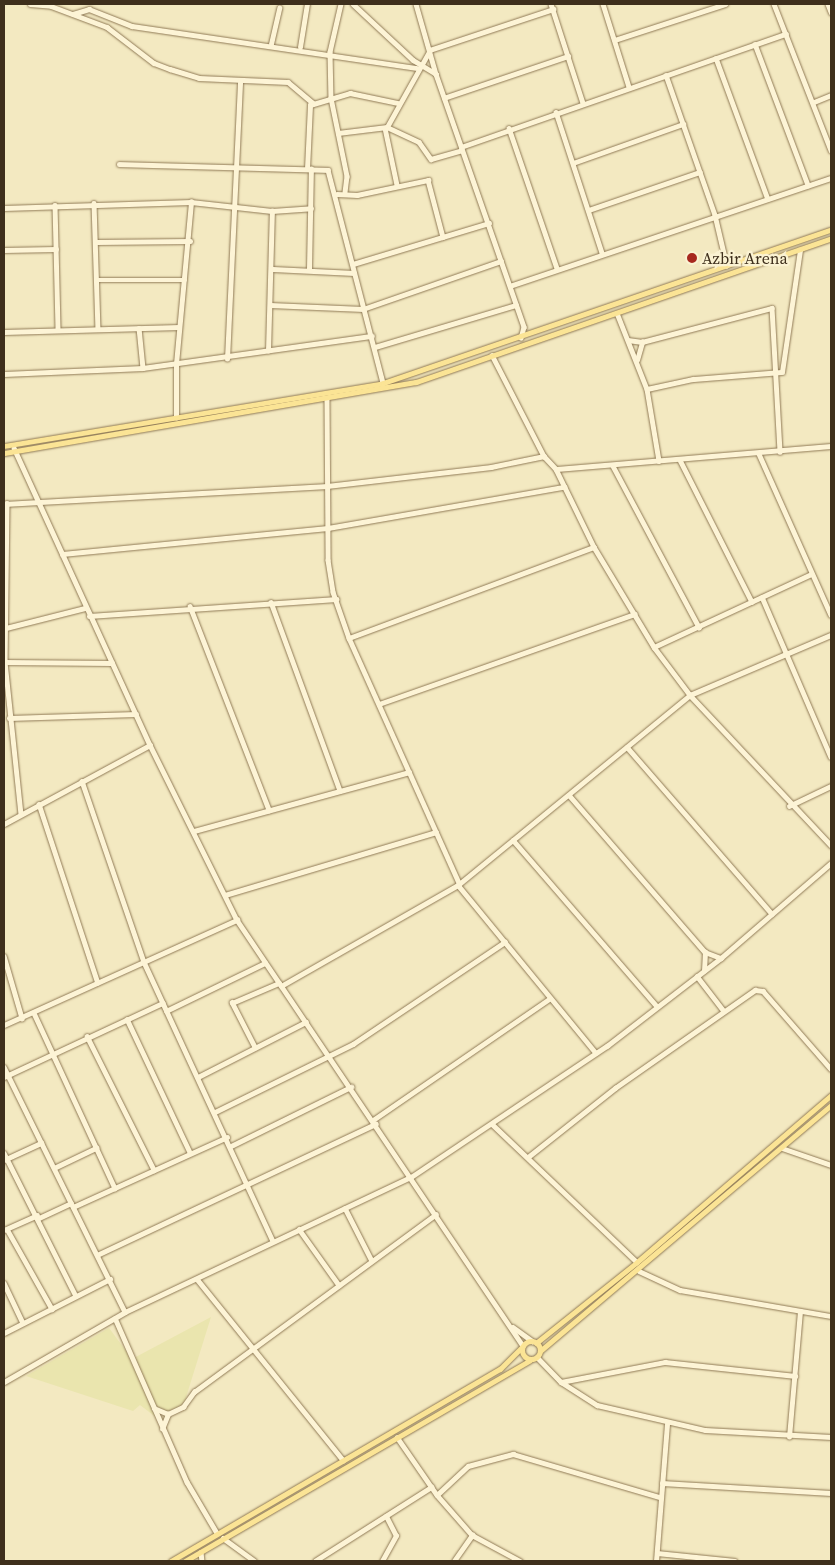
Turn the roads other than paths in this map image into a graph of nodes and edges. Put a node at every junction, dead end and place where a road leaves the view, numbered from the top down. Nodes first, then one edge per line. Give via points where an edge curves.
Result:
1 (30, 4) edge
2 (307, 4) edge
3 (341, 4) edge
4 (353, 4) edge
5 (416, 4) edge
6 (604, 4) edge
7 (725, 4) edge
8 (774, 4) edge
9 (828, 4) edge
10 (552, 6) edge
11 (279, 8) dead end
12 (831, 12) edge
13 (73, 14) junction
14 (786, 34) junction
15 (615, 40) junction
16 (271, 44) junction
17 (755, 44) junction
18 (300, 47) junction
19 (430, 50) junction
20 (330, 52) junction
21 (568, 56) junction
22 (716, 58) junction
23 (418, 66) junction
24 (436, 74) junction
25 (666, 75) junction
26 (240, 81) junction
27 (629, 87) junction
28 (831, 95) edge
29 (331, 98) junction
30 (444, 98) junction
31 (814, 102) junction
32 (313, 103) junction
33 (398, 103) junction
34 (583, 103) junction
35 (556, 112) junction
36 (683, 124) junction
37 (386, 127) junction
38 (509, 128) junction
39 (338, 133) junction
40 (461, 148) junction
41 (831, 150) edge
42 (310, 159) junction
43 (573, 163) junction
44 (119, 164) dead end
45 (236, 168) junction
46 (317, 168) junction
47 (309, 169) junction
48 (700, 172) junction
49 (831, 178) edge
50 (396, 185) junction
51 (808, 185) junction
52 (345, 192) junction
53 (337, 194) junction
54 (768, 199) junction
55 (191, 202) junction
56 (94, 203) junction
57 (54, 205) junction
58 (233, 207) junction
59 (4, 208) edge
60 (311, 208) junction
61 (589, 210) junction
62 (272, 211) junction
63 (715, 215) junction
64 (489, 223) junction
65 (831, 230) edge
66 (443, 237) junction
67 (831, 238) edge
68 (190, 241) junction
69 (96, 242) junction
70 (56, 249) junction
71 (4, 250) edge
72 (800, 250) junction
73 (602, 253) junction
74 (501, 261) junction
75 (353, 264) junction
76 (727, 266) junction
77 (557, 268) junction
78 (273, 269) junction
79 (309, 269) junction
80 (354, 273) junction
81 (97, 280) junction
82 (185, 280) junction
83 (510, 286) junction
84 (270, 305) junction
85 (516, 305) junction
86 (363, 310) junction
87 (617, 313) junction
88 (587, 316) junction
89 (589, 322) junction
90 (179, 327) junction
91 (524, 327) junction
92 (140, 328) junction
93 (98, 329) junction
94 (58, 330) junction
95 (4, 332) edge
96 (534, 334) junction
97 (372, 336) junction
98 (521, 338) junction
99 (628, 340) junction
100 (642, 342) junction
101 (375, 347) junction
102 (268, 352) junction
103 (492, 355) junction
104 (227, 359) junction
105 (637, 360) junction
106 (176, 364) junction
107 (143, 368) junction
108 (4, 374) edge
109 (778, 374) junction
110 (383, 383) junction
111 (647, 389) junction
112 (335, 395) junction
113 (327, 400) junction
114 (176, 418) junction
115 (13, 444) junction
116 (4, 446) edge
117 (831, 446) edge
118 (14, 452) junction
119 (780, 452) junction
120 (4, 453) edge
121 (760, 454) junction
122 (544, 456) junction
123 (680, 460) junction
124 (659, 461) junction
125 (613, 466) junction
126 (556, 469) junction
127 (327, 486) junction
128 (564, 487) junction
129 (40, 501) junction
130 (5, 503) edge
131 (328, 528) junction
132 (5, 538) edge
133 (594, 547) junction
134 (62, 554) junction
135 (811, 574) junction
136 (762, 597) junction
137 (336, 599) junction
138 (271, 602) junction
139 (752, 602) junction
140 (190, 606) junction
141 (86, 608) junction
142 (634, 614) junction
143 (831, 615) edge
144 (89, 616) junction
145 (699, 627) junction
146 (6, 628) junction
147 (831, 635) edge
148 (349, 638) junction
149 (654, 647) junction
150 (788, 652) junction
151 (4, 662) edge
152 (112, 663) junction
153 (690, 695) junction
154 (379, 704) junction
155 (136, 714) junction
156 (7, 715) edge
157 (150, 745) junction
158 (627, 747) junction
159 (831, 757) edge
160 (409, 772) junction
161 (82, 782) junction
162 (831, 786) edge
163 (340, 791) junction
164 (569, 795) junction
165 (39, 804) junction
166 (790, 806) junction
167 (269, 810) junction
168 (21, 814) junction
169 (4, 824) edge
170 (194, 831) junction
171 (436, 832) junction
172 (513, 840) junction
173 (831, 845) edge
174 (831, 863) edge
175 (458, 884) junction
176 (225, 895) junction
177 (772, 914) junction
178 (237, 920) junction
179 (505, 942) junction
180 (705, 952) junction
181 (721, 958) junction
182 (4, 959) edge
183 (144, 962) junction
184 (265, 963) junction
185 (704, 971) junction
186 (697, 976) junction
187 (98, 983) junction
188 (280, 984) junction
189 (549, 999) junction
190 (163, 1003) junction
191 (656, 1005) junction
192 (166, 1011) junction
193 (724, 1011) junction
194 (34, 1013) junction
195 (22, 1018) junction
196 (127, 1019) junction
197 (306, 1022) junction
198 (4, 1025) edge
199 (87, 1036) junction
200 (255, 1048) junction
201 (596, 1053) junction
202 (51, 1054) junction
203 (330, 1056) junction
204 (4, 1067) edge
205 (831, 1069) edge
206 (6, 1076) edge
207 (198, 1077) junction
208 (351, 1087) junction
209 (831, 1095) edge
210 (831, 1105) edge
211 (215, 1112) junction
212 (374, 1122) junction
213 (492, 1124) junction
214 (227, 1137) junction
215 (42, 1142) junction
216 (231, 1146) junction
217 (96, 1148) junction
218 (782, 1148) junction
219 (4, 1152) edge
220 (190, 1152) junction
221 (528, 1157) junction
222 (6, 1160) edge
223 (831, 1165) edge
224 (54, 1168) junction
225 (154, 1170) junction
226 (411, 1177) junction
227 (248, 1185) junction
228 (115, 1188) junction
229 (72, 1205) junction
230 (345, 1208) junction
231 (436, 1214) junction
232 (38, 1216) junction
233 (5, 1229) edge
234 (299, 1229) junction
235 (273, 1241) junction
236 (97, 1255) junction
237 (372, 1261) junction
238 (637, 1262) junction
239 (639, 1271) junction
240 (110, 1279) junction
241 (197, 1279) junction
242 (4, 1283) edge
243 (339, 1285) junction
244 (76, 1296) junction
245 (52, 1309) junction
246 (800, 1311) junction
247 (125, 1312) junction
248 (831, 1316) edge
249 (115, 1318) junction
250 (23, 1324) junction
251 (510, 1324) junction
252 (4, 1333) edge
253 (534, 1342) junction
254 (523, 1347) junction
255 (250, 1350) junction
256 (540, 1351) junction
257 (537, 1357) junction
258 (530, 1360) junction
259 (795, 1376) junction
260 (4, 1382) edge
261 (561, 1382) junction
262 (153, 1407) junction
263 (168, 1414) junction
264 (667, 1422) junction
265 (162, 1429) junction
266 (387, 1434) junction
267 (397, 1437) junction
268 (789, 1437) junction
269 (831, 1437) edge
270 (391, 1441) junction
271 (343, 1460) junction
272 (662, 1483) junction
273 (431, 1487) junction
274 (831, 1494) edge
275 (437, 1495) junction
276 (659, 1497) junction
277 (386, 1516) junction
278 (217, 1533) junction
279 (472, 1535) junction
280 (223, 1538) junction
281 (201, 1552) junction
282 (657, 1553) junction
283 (171, 1561) edge
284 (185, 1561) edge
285 (202, 1561) edge
286 (255, 1561) edge
287 (315, 1561) edge
288 (382, 1561) edge
289 (454, 1561) edge
290 (520, 1561) edge
291 (656, 1561) edge
292 (735, 1561) edge

1 - 13 street
2 - 18 street
3 - 20 street
4 - 23 street
5 - 19 street
6 - 15 street
7 - 15 street
8 - 14 street
9 - 12 street
10 - 19 street
10 - 21 street
11 - 16 street
13 - 16 street via 89,10 132,26
13 - 26 street via 107,27 154,63 199,78
14 - 17 street
14 - 31 street
15 - 27 street
16 - 18 street
17 - 22 street
17 - 51 street
18 - 20 street
19 - 23 street
19 - 24 street
20 - 23 street
20 - 29 street
21 - 30 street
21 - 34 street
22 - 25 street
22 - 54 street
23 - 24 street
23 - 33 street
24 - 30 street
25 - 27 street
25 - 36 street
26 - 32 street via 288,82
26 - 45 street
27 - 34 street
28 - 31 street
29 - 32 street
29 - 33 street via 360,93
29 - 39 street
30 - 40 street
31 - 41 street
32 - 42 street via 308,108
33 - 37 street
34 - 35 street
35 - 38 street
35 - 43 street
36 - 43 street
36 - 48 street
37 - 39 street
37 - 40 street via 420,142 431,159
37 - 50 street
38 - 40 street
38 - 77 street
39 - 52 street
40 - 64 street
42 - 46 street
42 - 47 street
43 - 61 street
44 - 45 street
45 - 47 street
45 - 58 street
46 - 47 street
46 - 53 street via 328,170
47 - 60 street
48 - 61 street
48 - 63 street
49 - 51 street
50 - 52 street via 357,194
50 - 66 street via 424,179 430,182
51 - 54 street
52 - 53 street
53 - 75 street
54 - 63 street
55 - 56 street
55 - 58 street
55 - 68 street
56 - 57 street
56 - 69 street
57 - 59 street
57 - 70 street
58 - 62 street
58 - 104 street
60 - 62 street
60 - 79 street
61 - 73 street
62 - 78 street
63 - 73 street
63 - 76 street
64 - 66 street
64 - 74 street
65 - 76 main road
66 - 75 street
67 - 72 main road
68 - 69 street
68 - 82 street
69 - 81 street
70 - 71 street
70 - 94 street
72 - 87 main road
72 - 109 street via 787,353
73 - 77 street
74 - 83 street
74 - 86 street
75 - 80 street
76 - 88 main road
77 - 83 street
78 - 79 street
78 - 84 street
79 - 80 street
80 - 86 street
81 - 82 street
81 - 93 street
82 - 90 street
83 - 85 street
84 - 86 street
84 - 102 street
85 - 91 street
85 - 101 street
86 - 97 street
87 - 89 main road
87 - 99 street
88 - 89 main road
88 - 96 main road
89 - 103 main road
90 - 92 street
90 - 106 street
91 - 96 street
91 - 98 street
92 - 93 street
92 - 107 street
93 - 94 street
94 - 95 street
96 - 98 main road
97 - 101 street
97 - 102 street
98 - 110 main road
99 - 100 street
99 - 105 street
100 - 105 street
100 - 109 street via 772,308
101 - 110 street
102 - 104 street
103 - 112 main road via 416,382
103 - 122 street via 528,418
104 - 106 street
105 - 111 street
106 - 107 street
106 - 114 street
107 - 108 street
109 - 111 street via 693,378
109 - 119 street
110 - 112 main road
111 - 124 street
112 - 113 main road
112 - 114 main road
113 - 118 main road
113 - 127 street
114 - 115 main road
115 - 116 main road
115 - 118 street
117 - 119 street
118 - 120 main road
118 - 129 street
119 - 121 street
121 - 123 street
121 - 135 street
122 - 126 street
122 - 127 street via 491,466
123 - 124 street
123 - 139 street
124 - 125 street
125 - 126 street
125 - 145 street
126 - 128 street
127 - 129 street
127 - 131 street
128 - 131 street
128 - 133 street
129 - 130 street
129 - 134 street
130 - 132 street
131 - 134 street
131 - 137 street
132 - 146 street
133 - 142 street
133 - 148 street
134 - 141 street
135 - 136 street
135 - 143 street
136 - 139 street
136 - 150 street
137 - 138 street
137 - 148 street
138 - 140 street
138 - 163 street
139 - 145 street
140 - 144 street
140 - 167 street
141 - 144 street
141 - 146 street
142 - 149 street
142 - 154 street
144 - 152 street
145 - 149 street
146 - 151 street
147 - 150 street
148 - 154 street
149 - 153 street
150 - 153 street
150 - 159 street
151 - 152 street
151 - 156 street
152 - 155 street
153 - 158 street
153 - 166 street
154 - 160 street
155 - 156 street
155 - 157 street
156 - 168 street
157 - 161 street
157 - 170 street
158 - 164 street
158 - 177 street
160 - 163 street
160 - 171 street
161 - 165 street
161 - 183 street
162 - 166 street
163 - 167 street
164 - 172 street
164 - 180 street
165 - 168 street
165 - 187 street
166 - 173 street
167 - 170 street
168 - 169 street
170 - 176 street
171 - 175 street
171 - 176 street
172 - 175 street
172 - 191 street
174 - 177 street
175 - 179 street
175 - 188 street
176 - 178 street
177 - 181 street
178 - 183 street
178 - 184 street
179 - 189 street
179 - 203 street
180 - 181 street
180 - 185 street
181 - 185 street
182 - 195 street
183 - 187 street
183 - 190 street
184 - 188 street
184 - 192 street
185 - 186 street
186 - 191 street
186 - 193 street
187 - 194 street
188 - 197 street
188 - 200 street via 232,1003
189 - 201 street
189 - 212 street
190 - 192 street
190 - 196 street
191 - 201 street
192 - 207 street
193 - 205 street via 755,990 763,991
193 - 221 street via 614,1088
194 - 195 street
194 - 202 street
195 - 198 street
196 - 199 street
196 - 220 street
197 - 200 street
197 - 203 street
199 - 202 street
199 - 225 street
200 - 207 street
201 - 213 street
202 - 206 street
202 - 217 street
203 - 208 street
203 - 211 street
204 - 206 street
206 - 215 street
207 - 211 street
208 - 212 street
208 - 216 street
209 - 238 main road
210 - 218 main road
211 - 214 street
212 - 226 street
212 - 227 street
213 - 221 street
213 - 226 street
214 - 216 street
214 - 220 street
215 - 222 street
215 - 224 street
216 - 227 street
217 - 224 street
217 - 228 street
218 - 223 street
218 - 239 main road
219 - 222 street
220 - 225 street
221 - 238 street
222 - 232 street
224 - 229 street
225 - 228 street
226 - 230 street
226 - 231 street
227 - 235 street
227 - 236 street
228 - 229 street
229 - 232 street
229 - 236 street
230 - 234 street
230 - 237 street
231 - 237 street
231 - 251 street
232 - 233 street
232 - 244 street
233 - 245 street
234 - 235 street
234 - 243 street
235 - 241 street
236 - 240 street
237 - 243 street
238 - 253 main road
239 - 246 street via 680,1290
239 - 256 main road
240 - 244 street
240 - 247 street
241 - 247 street
241 - 255 street
242 - 250 street
243 - 255 street
244 - 245 street
245 - 250 street
246 - 248 street
246 - 259 street
247 - 249 street
249 - 260 street
249 - 262 street
250 - 252 street
251 - 253 street
251 - 254 street
253 - 254 main road
253 - 256 main road
254 - 258 main road
254 - 266 main road via 500,1369
255 - 263 street
255 - 271 street
256 - 257 main road
257 - 258 main road
257 - 261 street
258 - 267 main road
259 - 261 street via 665,1362
259 - 268 street
261 - 264 street via 597,1405
262 - 263 street
262 - 265 street
263 - 265 street
264 - 268 street via 705,1430
264 - 272 street
265 - 278 street
266 - 270 main road
266 - 271 main road
267 - 270 main road
267 - 273 street
268 - 269 street
270 - 280 main road
271 - 278 main road
272 - 274 street
272 - 276 street
273 - 275 street
273 - 277 street
275 - 276 street via 468,1466 513,1454
275 - 279 street
276 - 282 street
277 - 287 street
277 - 288 street via 396,1536
278 - 283 main road
279 - 289 street
279 - 290 street
280 - 281 main road
280 - 286 street
281 - 284 main road
281 - 285 street
282 - 291 street
282 - 292 street

